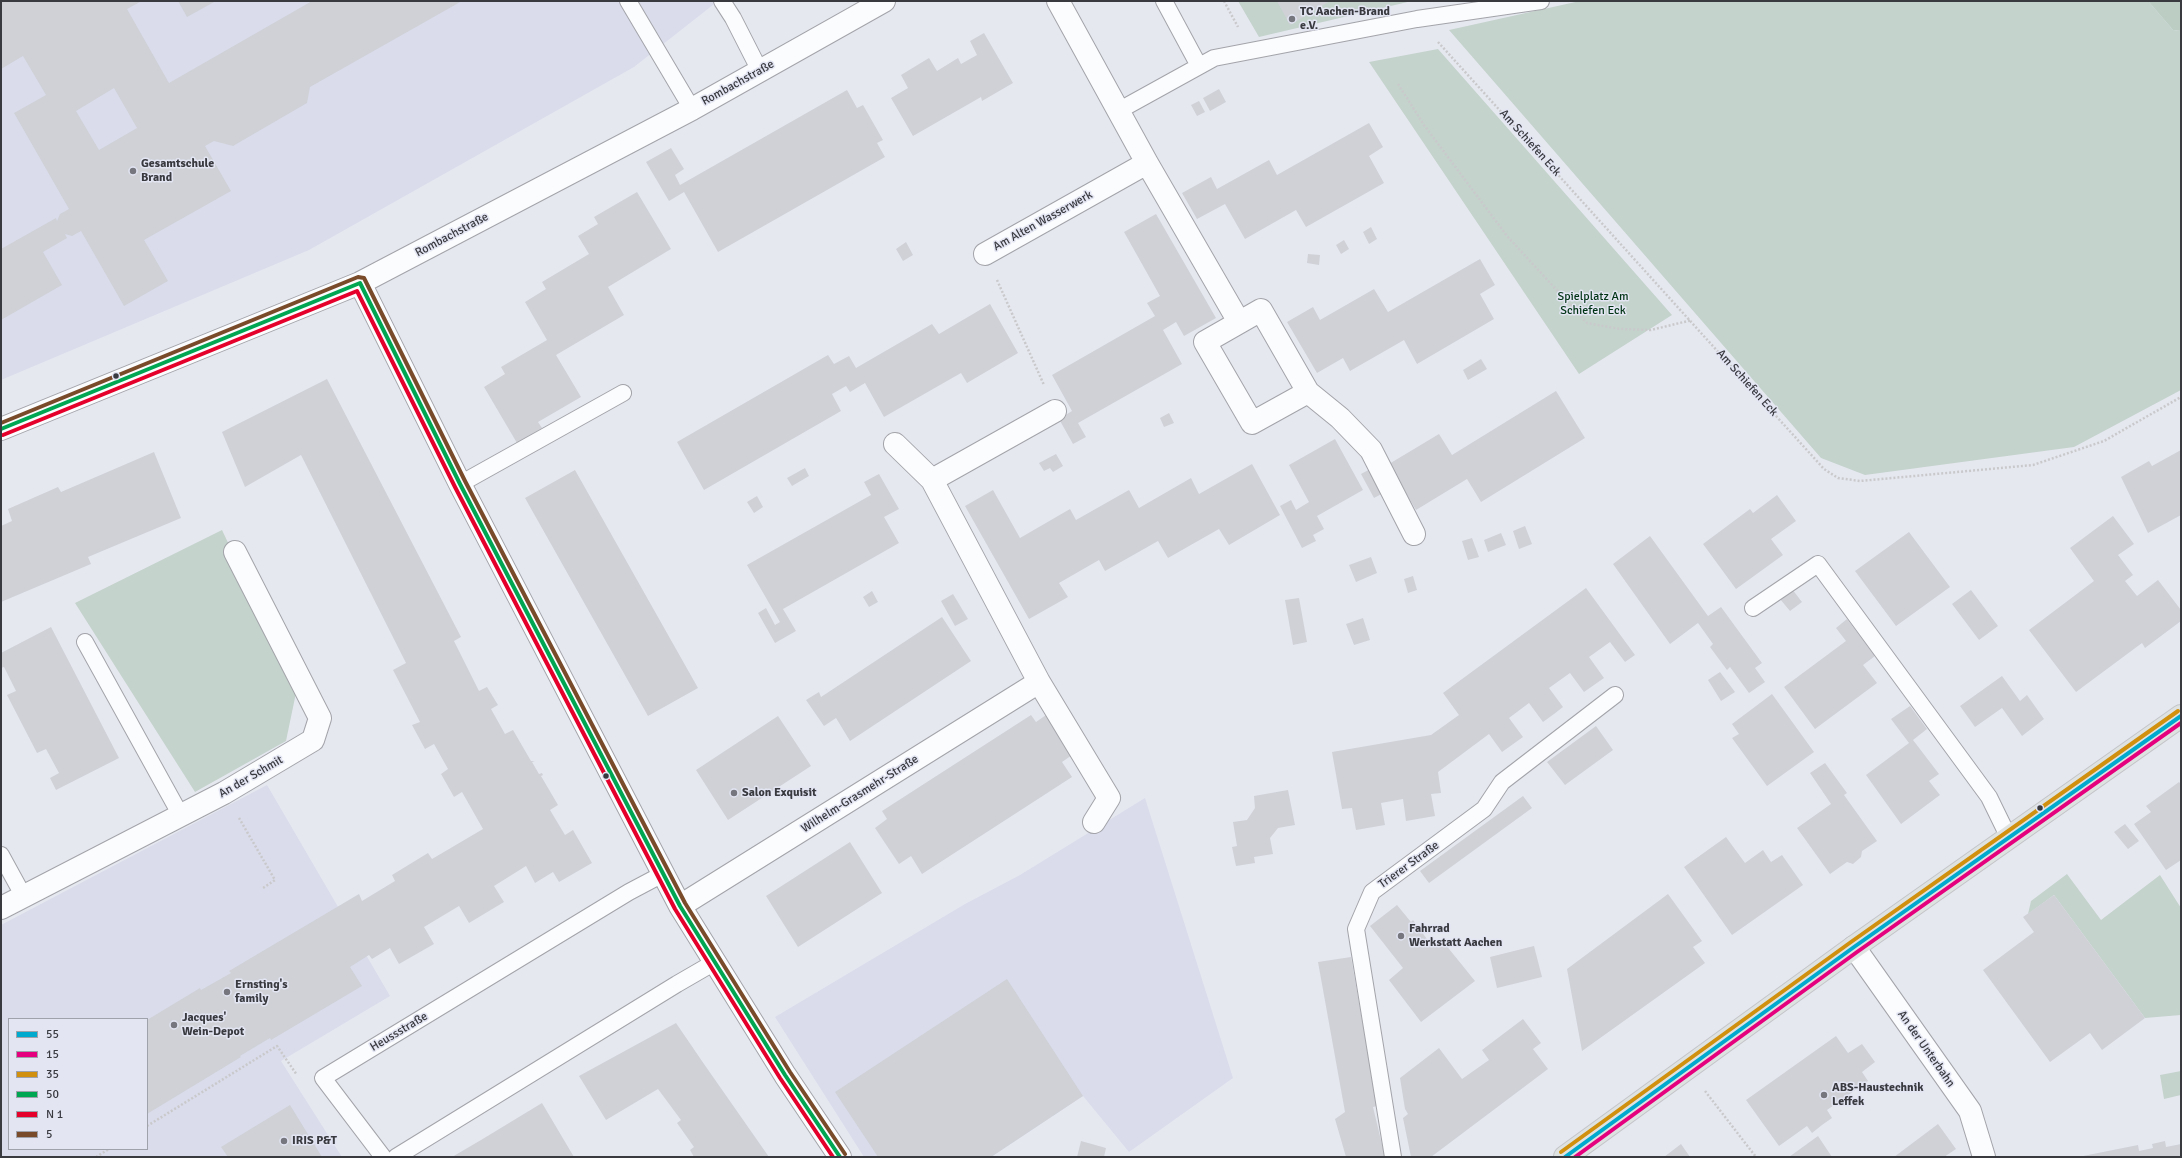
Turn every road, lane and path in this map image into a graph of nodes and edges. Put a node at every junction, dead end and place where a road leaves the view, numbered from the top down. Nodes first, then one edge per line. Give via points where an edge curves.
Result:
1 (628, 1) edge
2 (722, 1) edge
3 (884, 1) edge
4 (1058, 1) edge
5 (1164, 1) edge
6 (1541, 1) edge
7 (1417, 19) junction
8 (1199, 66) junction
9 (760, 71) junction
10 (1398, 84) dead end
11 (692, 109) junction
12 (1118, 111) junction
13 (1147, 163) junction
14 (985, 254) joint
15 (360, 283) junction
16 (1692, 320) junction
17 (1240, 322) junction
18 (1308, 392) junction
19 (623, 393) dead end
20 (2181, 397) edge
21 (1055, 411) joint
22 (1, 429) edge
23 (895, 444) dead end
24 (932, 480) junction
25 (460, 484) junction
26 (1414, 534) dead end
27 (235, 552) dead end
28 (1753, 608) dead end
29 (86, 642) dead end
30 (1039, 682) junction
31 (1615, 695) dead end
32 (2181, 716) edge
33 (224, 793) junction
34 (180, 814) junction
35 (1094, 822) dead end
36 (2008, 838) junction
37 (1, 854) edge
38 (663, 874) junction
39 (263, 888) dead end
40 (24, 897) junction
41 (680, 906) junction
42 (1, 908) edge
43 (1854, 947) junction
44 (715, 962) junction
45 (1688, 1069) junction
46 (323, 1078) junction
47 (148, 1125) edge
48 (107, 1150) edge
49 (96, 1157) edge
50 (383, 1157) edge
51 (396, 1157) edge
52 (840, 1157) edge
53 (1393, 1157) edge
54 (1565, 1157) edge
55 (1756, 1157) edge
56 (1984, 1157) edge

1 - 11 lane
2 - 9 lane
3 - 9 street, Rombachstraße
4 - 12 street
5 - 8 lane
6 - 7 lane
7 - 8 lane via 1250,50 1214,58
7 - 16 path, Am Schiefen Eck
8 - 12 lane
9 - 11 street, Rombachstraße
10 - 16 path via 1424,125 1507,236 1587,323 1620,330 1651,330
11 - 15 street, Rombachstraße
12 - 13 street
13 - 14 street, Am Alten Wasserwerk
13 - 17 street
14 - 21 path, Am Alten Wasserwerk
15 - 22 street, Rombachstraße
15 - 25 street
16 - 20 path, Am Schiefen Eck via 1824,469 1838,478 1860,481 2033,465 2104,441
17 - 18 street via 1261,310
17 - 18 street via 1206,342 1252,424
18 - 26 street via 1340,418 1371,450
19 - 25 lane
21 - 24 street
23 - 24 street
24 - 30 street
25 - 38 street
27 - 33 street, An der Schmit via 320,718 313,740
28 - 36 lane via 1818,564 1989,798
29 - 34 lane
30 - 35 street via 1109,798
30 - 41 street, Wilhelm-Grasmehr-Straße
31 - 53 lane, Trierer Straße via 1502,782 1484,809 1372,892 1356,929
32 - 36 main road
33 - 34 street, An der Schmit
33 - 39 path via 274,880
34 - 40 street, An der Schmit
36 - 43 main road
37 - 40 lane
38 - 41 street
38 - 46 lane, Heussstraße via 629,892
40 - 42 street, An der Schmit
41 - 44 street
43 - 45 main road
43 - 56 street, An der Unterbahn via 1970,1111
44 - 51 lane
44 - 52 street via 785,1075
45 - 54 main road
45 - 55 path
46 - 47 path via 298,1076 277,1046
46 - 50 lane
48 - 49 path

